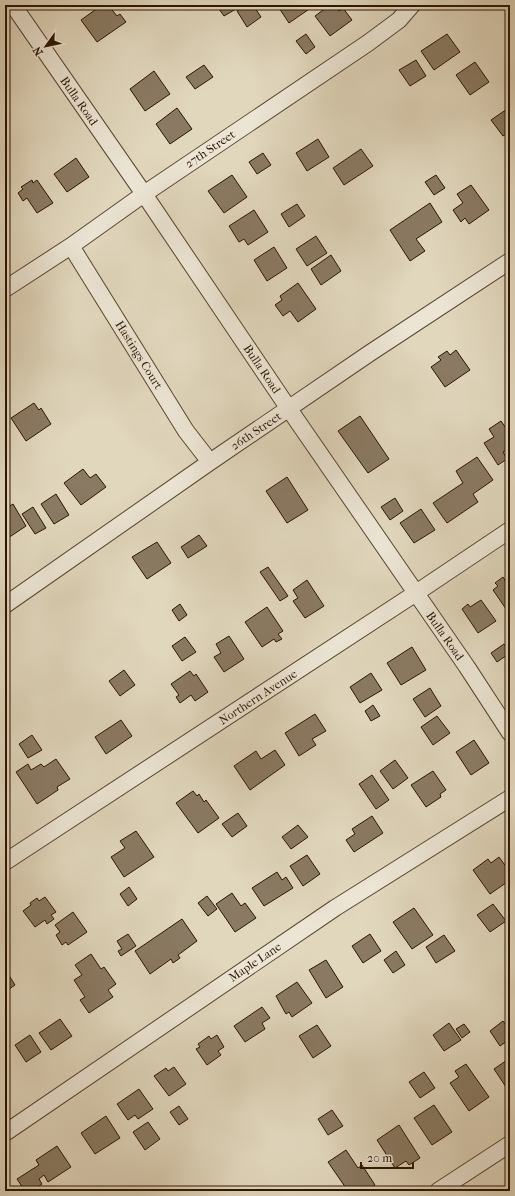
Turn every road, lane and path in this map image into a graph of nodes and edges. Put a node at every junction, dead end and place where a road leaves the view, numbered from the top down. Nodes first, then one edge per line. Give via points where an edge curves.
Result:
1 (13, 5) edge
2 (412, 5) edge
3 (144, 194) junction
4 (72, 246) junction
5 (510, 261) edge
6 (5, 289) edge
7 (289, 409) junction
8 (210, 462) junction
9 (510, 530) edge
10 (416, 593) junction
11 (5, 605) edge
12 (510, 733) edge
13 (510, 798) edge
14 (5, 862) edge
15 (5, 1133) edge
16 (510, 1144) edge
17 (438, 1191) edge

1 - 3 street, Bulla Road
2 - 3 street, 27th Street via 399,20 368,43
3 - 4 street, 27th Street
3 - 7 street, Bulla Road
4 - 6 street, 27th Street
4 - 8 street, Hastings Court via 186,431
5 - 7 street, 26th Street
7 - 8 street, 26th Street
7 - 10 street, Bulla Road
8 - 11 street, 26th Street
9 - 10 street, Northern Avenue
10 - 12 street, Bulla Road
10 - 14 street, Northern Avenue
13 - 15 street, Maple Lane via 335,908
16 - 17 street

